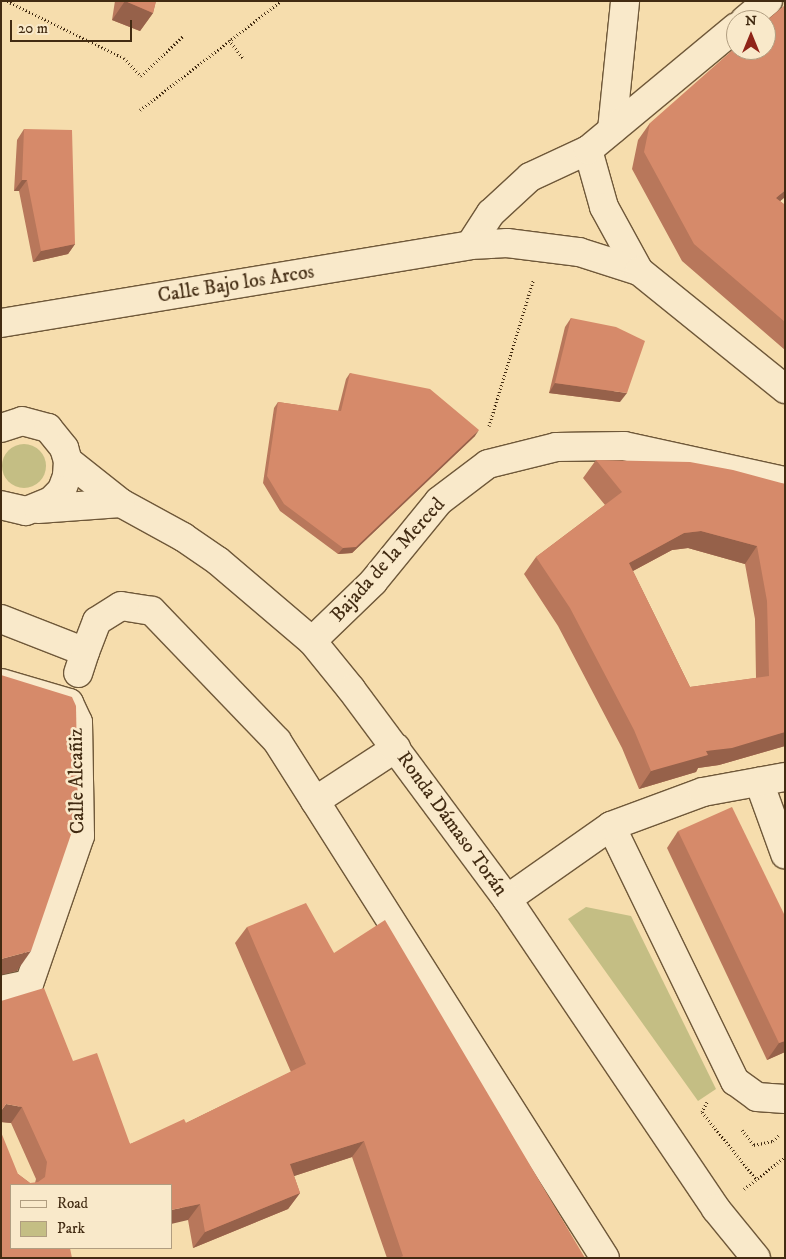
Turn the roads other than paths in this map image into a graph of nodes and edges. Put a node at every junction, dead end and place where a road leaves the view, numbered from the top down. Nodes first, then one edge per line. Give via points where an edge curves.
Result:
1 (626, 1) edge
2 (768, 1) edge
3 (757, 10) edge
4 (726, 35) edge
5 (612, 130) junction
6 (588, 150) junction
7 (470, 245) junction
8 (639, 271) junction
9 (1, 323) edge
10 (785, 389) edge
11 (8, 419) edge
12 (68, 461) junction
13 (785, 481) edge
14 (121, 503) junction
15 (13, 509) edge
16 (1, 619) edge
17 (312, 641) junction
18 (77, 679) junction
19 (1, 683) edge
20 (396, 748) junction
21 (772, 779) edge
22 (315, 801) junction
23 (611, 826) junction
24 (785, 854) edge
25 (507, 899) junction
26 (1, 990) edge
27 (785, 1099) edge
28 (716, 1209) junction
29 (605, 1258) edge
30 (736, 1258) edge
31 (756, 1258) edge

1 - 5 street
2 - 3 street
4 - 5 street
5 - 6 street
6 - 7 street via 530,177 491,213
6 - 8 street via 604,206
7 - 8 street, Calle Bajo los Arcos via 507,243 579,252
7 - 9 street, Calle Bajo los Arcos
8 - 10 street
11 - 12 street via 48,428 58,437
12 - 14 street, Ronda Dámaso Torán
12 - 15 street via 62,490
13 - 17 street, Bajada de la Merced via 624,446 556,447 488,464 439,500 373,582
14 - 15 street
14 - 17 street, Ronda Dámaso Torán via 183,537 218,561
16 - 18 street
17 - 20 street, Ronda Dámaso Torán
18 - 19 street, Calle Alcañiz
18 - 22 street via 97,621 121,606 152,611 178,634 277,741
18 - 26 street, Calle Alcañiz via 80,836 29,984
20 - 22 street
20 - 25 street, Ronda Dámaso Torán
21 - 23 street via 703,792
21 - 24 street
22 - 29 street
23 - 25 street
23 - 27 street via 735,1081 757,1097
25 - 28 street, Ronda Dámaso Torán
28 - 30 street, Ronda Dámaso Torán
28 - 31 street, Ronda Dámaso Torán

